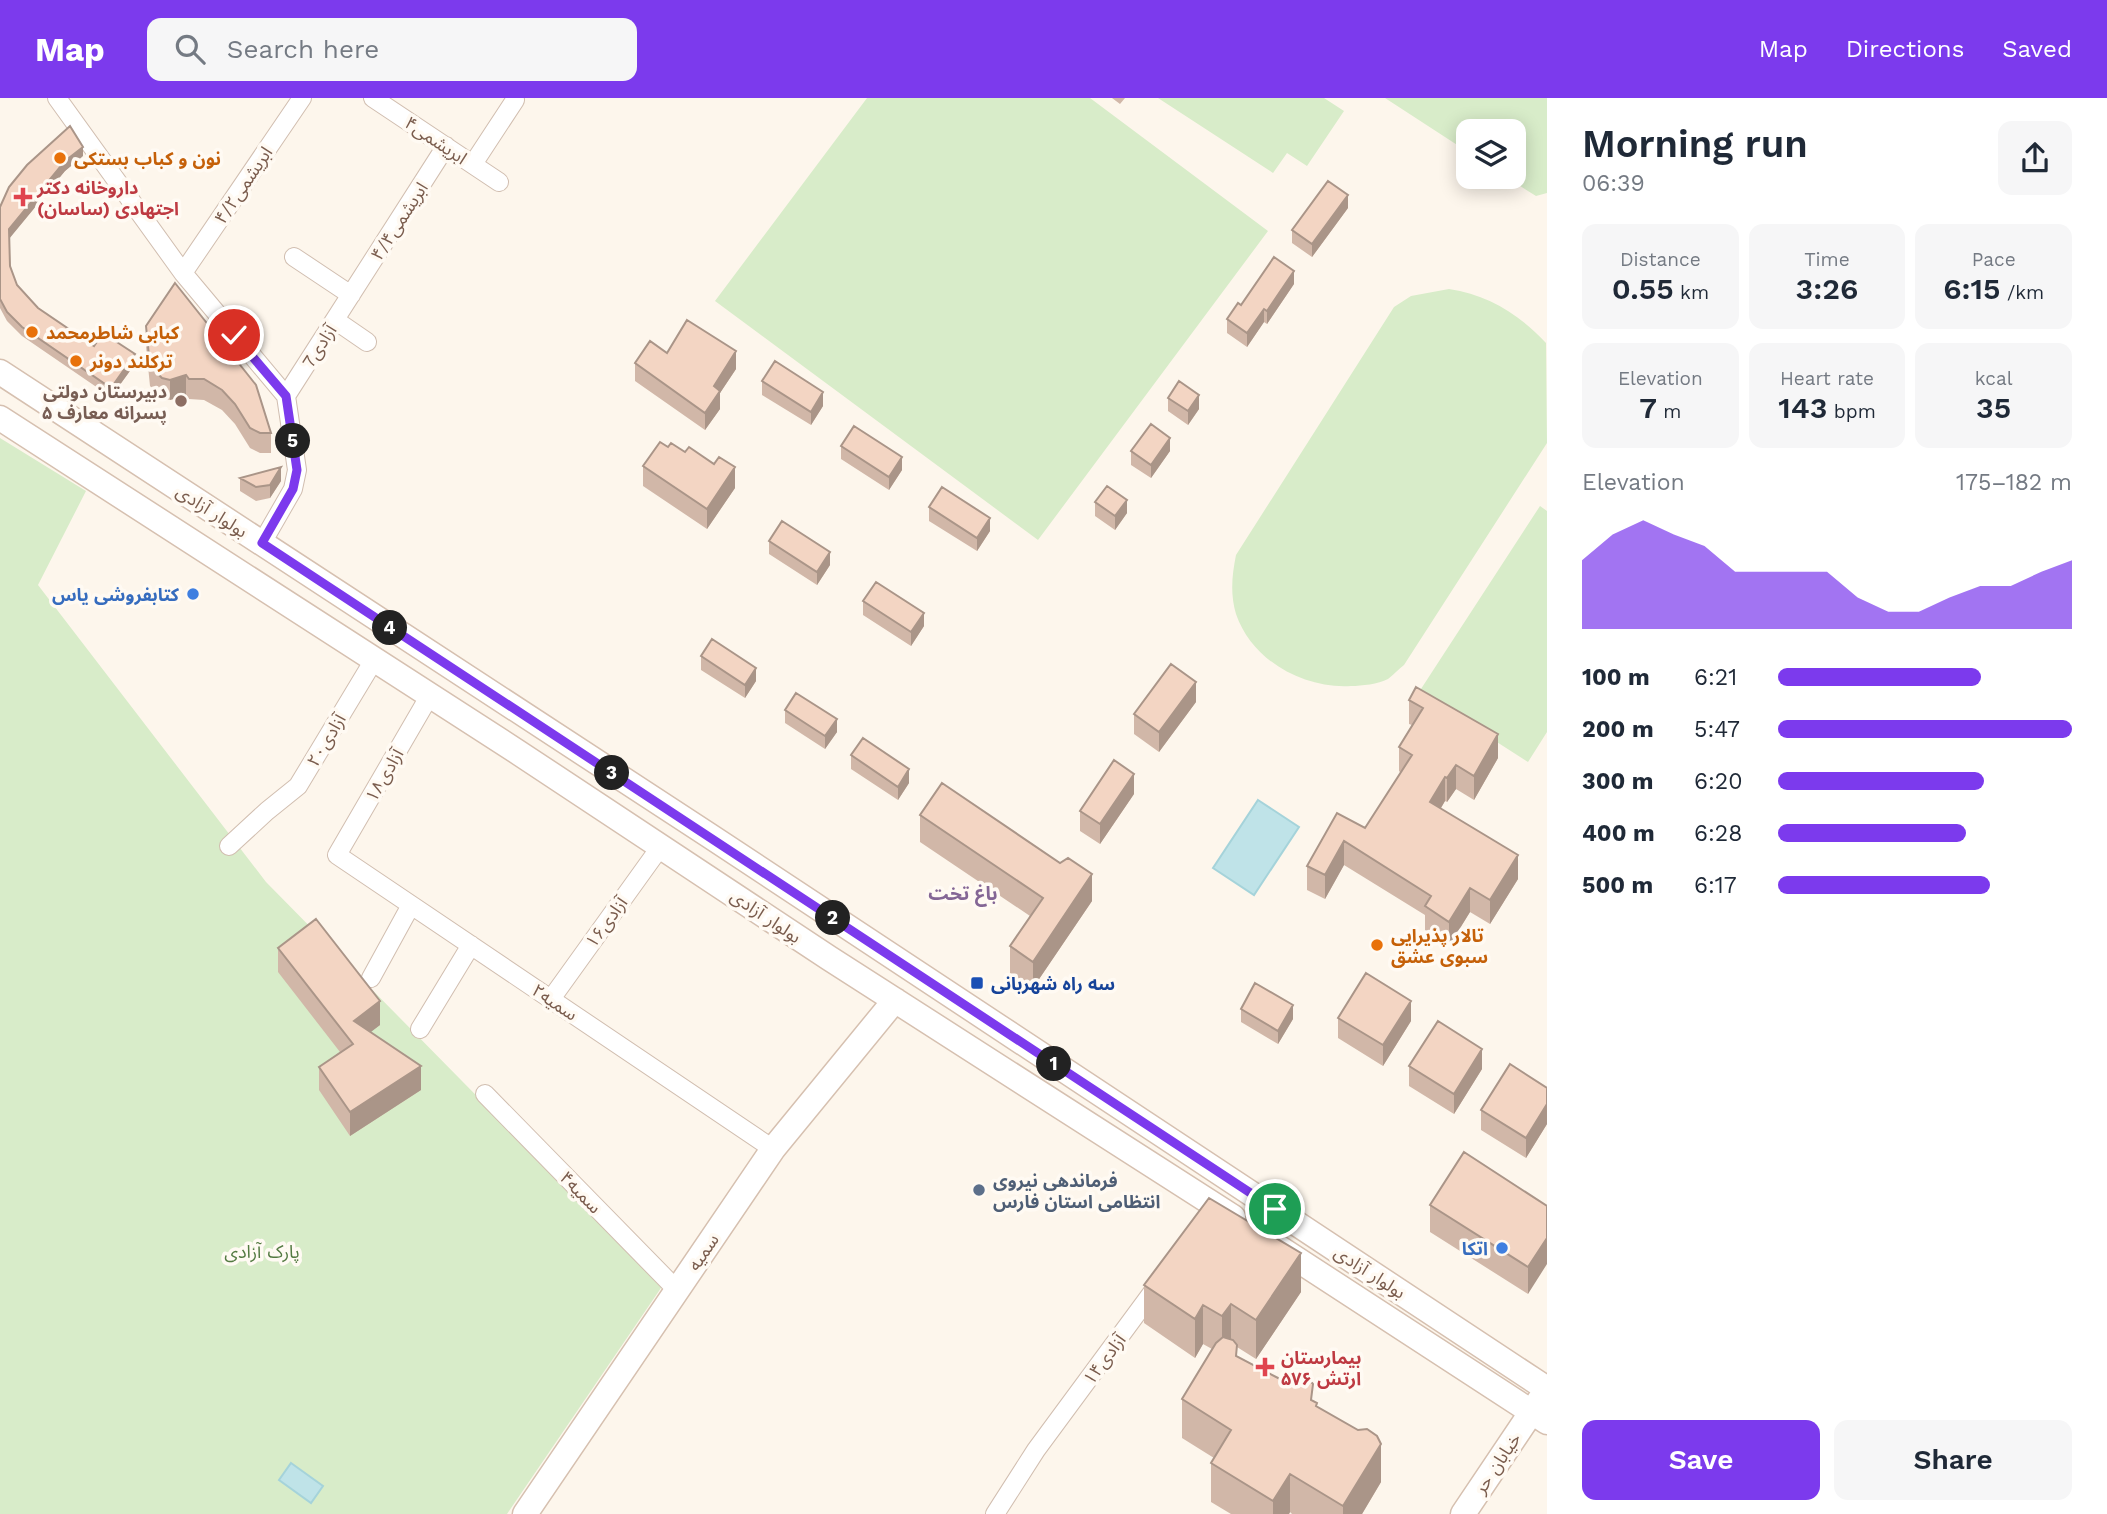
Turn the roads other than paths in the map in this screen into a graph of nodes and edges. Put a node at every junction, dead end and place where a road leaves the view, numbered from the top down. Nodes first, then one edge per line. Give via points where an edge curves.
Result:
1 (57, 98) edge
2 (302, 98) edge
3 (373, 98) edge
4 (515, 100) dead end
5 (446, 146) junction
6 (473, 164) junction
7 (499, 182) dead end
8 (294, 257) dead end
9 (183, 273) junction
10 (351, 295) junction
11 (335, 320) junction
12 (367, 342) dead end
13 (0, 372) edge
14 (286, 396) junction
15 (0, 418) edge
16 (262, 543) junction
17 (374, 660) junction
18 (430, 695) junction
19 (710, 836) junction
20 (229, 846) dead end
21 (661, 846) junction
22 (337, 855) joint
23 (690, 865) junction
24 (411, 905) junction
25 (471, 945) junction
26 (371, 978) dead end
27 (551, 999) junction
28 (895, 1000) junction
29 (420, 1029) dead end
30 (485, 1094) dead end
31 (773, 1149) junction
32 (1167, 1273) edge
33 (677, 1290) junction
34 (1547, 1389) edge
35 (1539, 1417) edge
36 (525, 1514) edge
37 (995, 1514) edge
38 (1463, 1514) edge

1 - 9 street
2 - 9 street, ابریشمی۴/۲
3 - 5 street, ابریشمی۴
4 - 6 street
5 - 6 street, ابریشمی۴
5 - 10 street, ابریشمی۴/۴
6 - 7 street, ابریشمی۴
8 - 10 street
9 - 14 street
10 - 11 street, 7آزادی
11 - 12 street
11 - 14 street, 7آزادی
13 - 16 main road, بولوار آزادی
14 - 16 street via 297,470 293,489
15 - 17 main road, بولوار آزادی
16 - 19 main road, بولوار آزادی
17 - 18 main road, بولوار آزادی
17 - 20 street, آزادی۲۰ via 298,786
18 - 21 main road, بولوار آزادی
18 - 22 street, آزادی۱۸
19 - 23 main road
19 - 34 main road, بولوار آزادی
21 - 23 main road, بولوار آزادی
21 - 27 street, آزادی۱۶
22 - 24 street, ۲سمیه
23 - 28 main road, بولوار آزادی
24 - 25 street, ۲سمیه
24 - 26 street
25 - 27 street, ۲سمیه
25 - 29 street
27 - 31 street, ۲سمیه
28 - 31 main road, سمیه
28 - 35 main road, بولوار آزادی via 1212,1212
30 - 33 street, سمیه۴
31 - 33 main road, سمیه
32 - 37 street, آزادی۱۴ via 1036,1450
33 - 36 main road, سمیه
34 - 35 main road, خیابان حر
35 - 38 main road, خیابان حر

